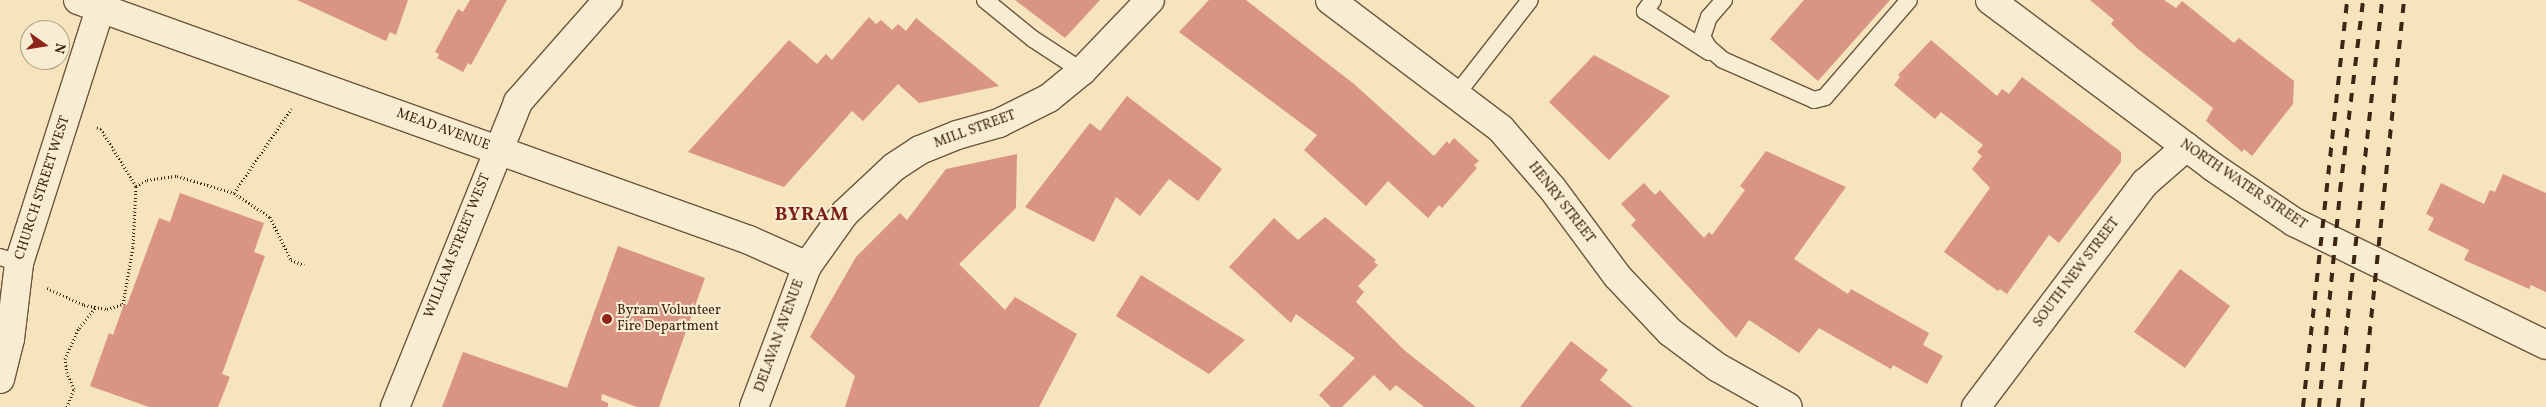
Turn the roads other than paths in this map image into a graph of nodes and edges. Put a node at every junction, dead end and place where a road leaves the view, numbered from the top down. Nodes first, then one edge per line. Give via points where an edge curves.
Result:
1 (608, 0) edge
2 (985, 0) edge
3 (1150, 0) edge
4 (1330, 0) edge
5 (1530, 0) edge
6 (1653, 0) edge
7 (1724, 0) edge
8 (1909, 0) edge
9 (1990, 0) edge
10 (94, 3) edge
11 (1723, 60) junction
12 (1082, 71) junction
13 (1456, 95) junction
14 (2186, 147) junction
15 (498, 149) junction
16 (12, 265) edge
17 (806, 266) junction
18 (2546, 345) edge
19 (0, 379) edge
20 (395, 407) edge
21 (754, 407) edge
22 (1788, 407) edge
23 (1976, 407) edge

1 - 15 street, WILLIAM STREET WEST via 518,102
2 - 12 lane via 1033,40
3 - 12 street, MILL STREET
4 - 13 street, HENRY STREET
5 - 13 lane
6 - 11 lane via 1644,11
7 - 11 lane via 1709,17 1702,37
8 - 11 lane via 1825,97 1814,100
9 - 14 street, NORTH WATER STREET
10 - 15 street, MEAD AVENUE
10 - 16 street, CHURCH STREET WEST via 66,118
12 - 17 street, MILL STREET via 1049,98 1021,113 948,139 894,167 845,213
13 - 22 street, HENRY STREET via 1501,128 1552,188 1617,276 1670,332 1717,367
14 - 18 street, NORTH WATER STREET via 2294,222
14 - 23 street, SOUTH NEW STREET via 2145,183
15 - 17 street, MEAD AVENUE via 749,240
15 - 20 street, WILLIAM STREET WEST
16 - 19 street, CHURCH STREET WEST via 10,339
17 - 21 street, DELAVAN AVENUE

